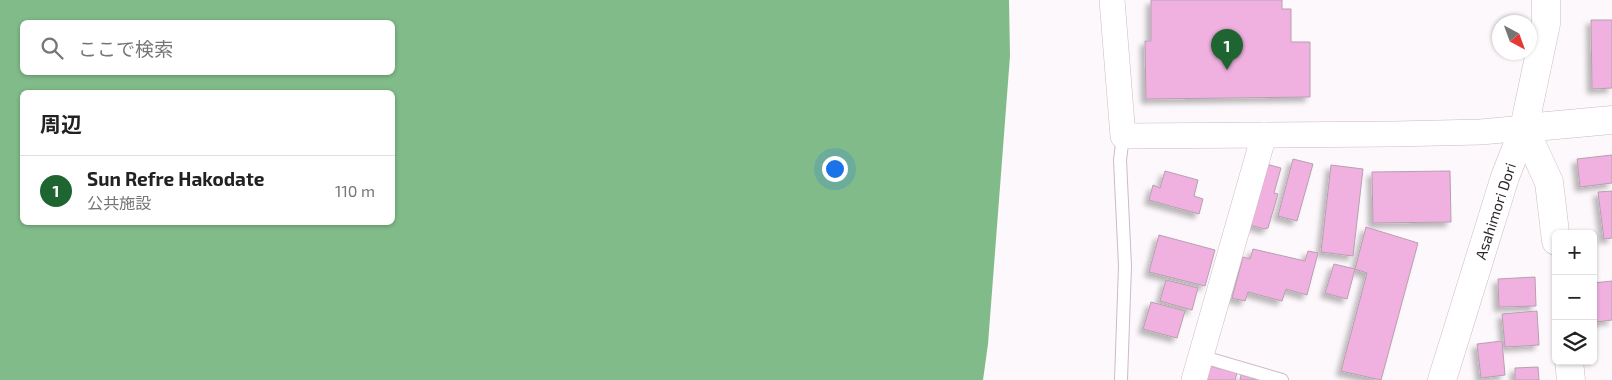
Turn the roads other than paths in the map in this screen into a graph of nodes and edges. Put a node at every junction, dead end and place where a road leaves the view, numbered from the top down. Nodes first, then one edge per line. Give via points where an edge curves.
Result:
1 (1112, 0) edge
2 (1546, 0) edge
3 (1612, 120) edge
4 (1524, 128) junction
5 (1264, 135) junction
6 (1122, 136) junction
7 (1555, 230) edge
8 (1200, 356) junction
9 (1569, 365) edge
10 (1121, 380) edge
11 (1194, 380) edge
12 (1282, 380) edge
13 (1442, 380) edge
14 (1571, 380) edge

1 - 6 street
2 - 4 street, Asahimori Dori via 1546,24
3 - 4 street
4 - 5 street via 1480,132
4 - 7 street via 1549,182
4 - 13 street, Asahimori Dori via 1505,177
5 - 6 street
5 - 8 street
6 - 10 lane via 1120,160 1125,266
8 - 11 street
8 - 12 lane
9 - 14 street

